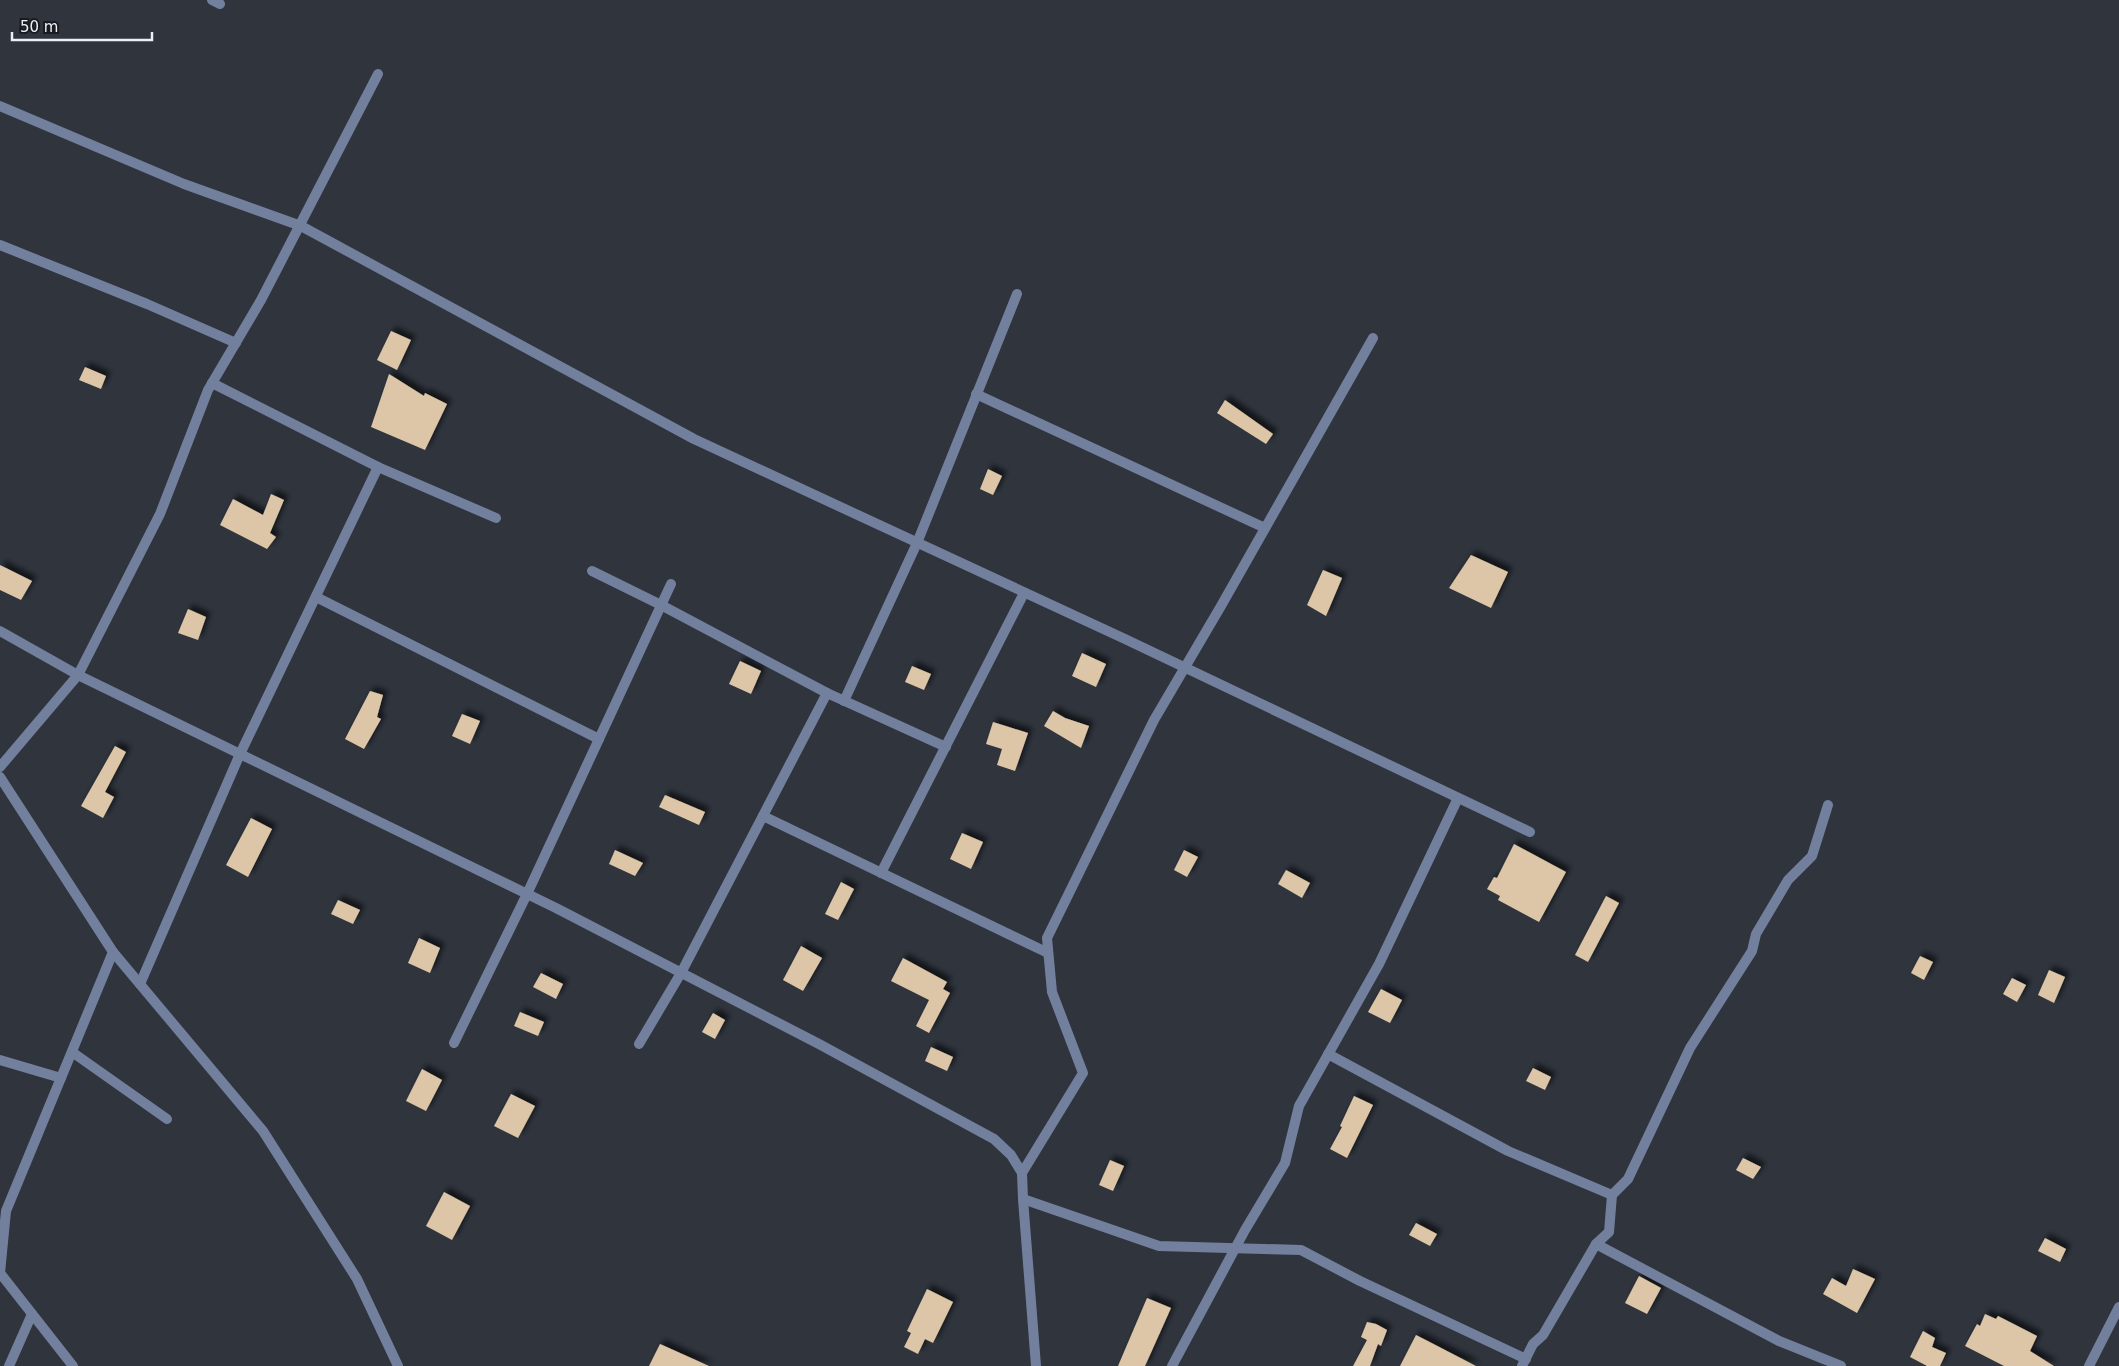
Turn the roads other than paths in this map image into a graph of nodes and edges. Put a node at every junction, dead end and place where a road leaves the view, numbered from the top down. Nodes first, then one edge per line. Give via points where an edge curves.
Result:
1 (378, 74) dead end
2 (1, 108) edge
3 (300, 226) junction
4 (0, 245) edge
5 (1017, 294) dead end
6 (1373, 338) dead end
7 (236, 343) junction
8 (212, 383) junction
9 (976, 394) junction
10 (378, 467) junction
11 (496, 518) dead end
12 (1265, 528) junction
13 (917, 543) junction
14 (592, 571) dead end
15 (671, 584) dead end
16 (1024, 593) junction
17 (316, 598) junction
18 (661, 605) junction
19 (0, 632) edge
20 (1185, 668) junction
21 (78, 675) junction
22 (827, 693) junction
23 (844, 701) junction
24 (599, 739) junction
25 (946, 747) junction
26 (240, 754) junction
27 (0, 767) edge
28 (0, 777) edge
29 (1458, 798) junction
30 (1828, 805) dead end
31 (763, 816) junction
32 (1530, 832) dead end
33 (882, 873) junction
34 (527, 894) junction
35 (113, 952) junction
36 (1048, 954) junction
37 (681, 973) junction
38 (140, 984) junction
39 (454, 1043) dead end
40 (639, 1044) dead end
41 (72, 1052) junction
42 (1328, 1054) junction
43 (0, 1060) edge
44 (61, 1078) junction
45 (167, 1118) dead end
46 (1022, 1173) junction
47 (1612, 1195) junction
48 (1023, 1199) junction
49 (1596, 1244) junction
50 (1235, 1249) junction
51 (2119, 1307) edge
52 (32, 1314) junction
53 (1524, 1363) edge
54 (9, 1366) edge
55 (73, 1366) edge
56 (398, 1366) edge
57 (1036, 1366) edge
58 (1172, 1366) edge
59 (1842, 1366) edge
60 (2089, 1366) edge

1 - 3 street
2 - 3 street via 184,184
3 - 7 street
3 - 13 street via 694,439
4 - 7 street
5 - 9 street
6 - 12 street
7 - 8 street
8 - 10 street
8 - 21 street via 160,514
9 - 12 street
9 - 13 street
10 - 11 street
10 - 17 street
12 - 20 street
13 - 16 street
13 - 23 street
14 - 18 street
15 - 18 street
16 - 20 street
16 - 25 street
17 - 24 street
17 - 26 street
18 - 22 street
18 - 24 street
19 - 21 street
20 - 29 street
20 - 36 street via 1154,720 1047,938
21 - 26 street
21 - 27 street
22 - 23 street
22 - 31 street
23 - 25 street
24 - 34 street
25 - 33 street
26 - 34 street
26 - 38 street
28 - 35 street
29 - 32 street
29 - 42 street via 1379,964
30 - 47 street via 1812,856 1783,888 1756,934 1752,951 1690,1048 1628,1179
31 - 33 street
31 - 37 street
33 - 36 street
34 - 37 street
34 - 39 street
35 - 38 street
35 - 41 street
36 - 46 street via 1052,992 1083,1073
37 - 40 street
37 - 46 street via 994,1139 1011,1155
38 - 56 street via 263,1131 357,1279
41 - 44 street
41 - 45 street
42 - 47 street via 1508,1151
42 - 50 street via 1299,1106 1285,1163
43 - 44 street
44 - 52 street via 6,1212 0,1273
46 - 48 street
47 - 49 street via 1609,1232
48 - 50 street via 1159,1246
48 - 57 street
49 - 53 street via 1543,1335 1532,1344
49 - 59 street via 1779,1341
50 - 53 street via 1301,1250
50 - 58 street
51 - 60 street
52 - 54 street
52 - 55 street

